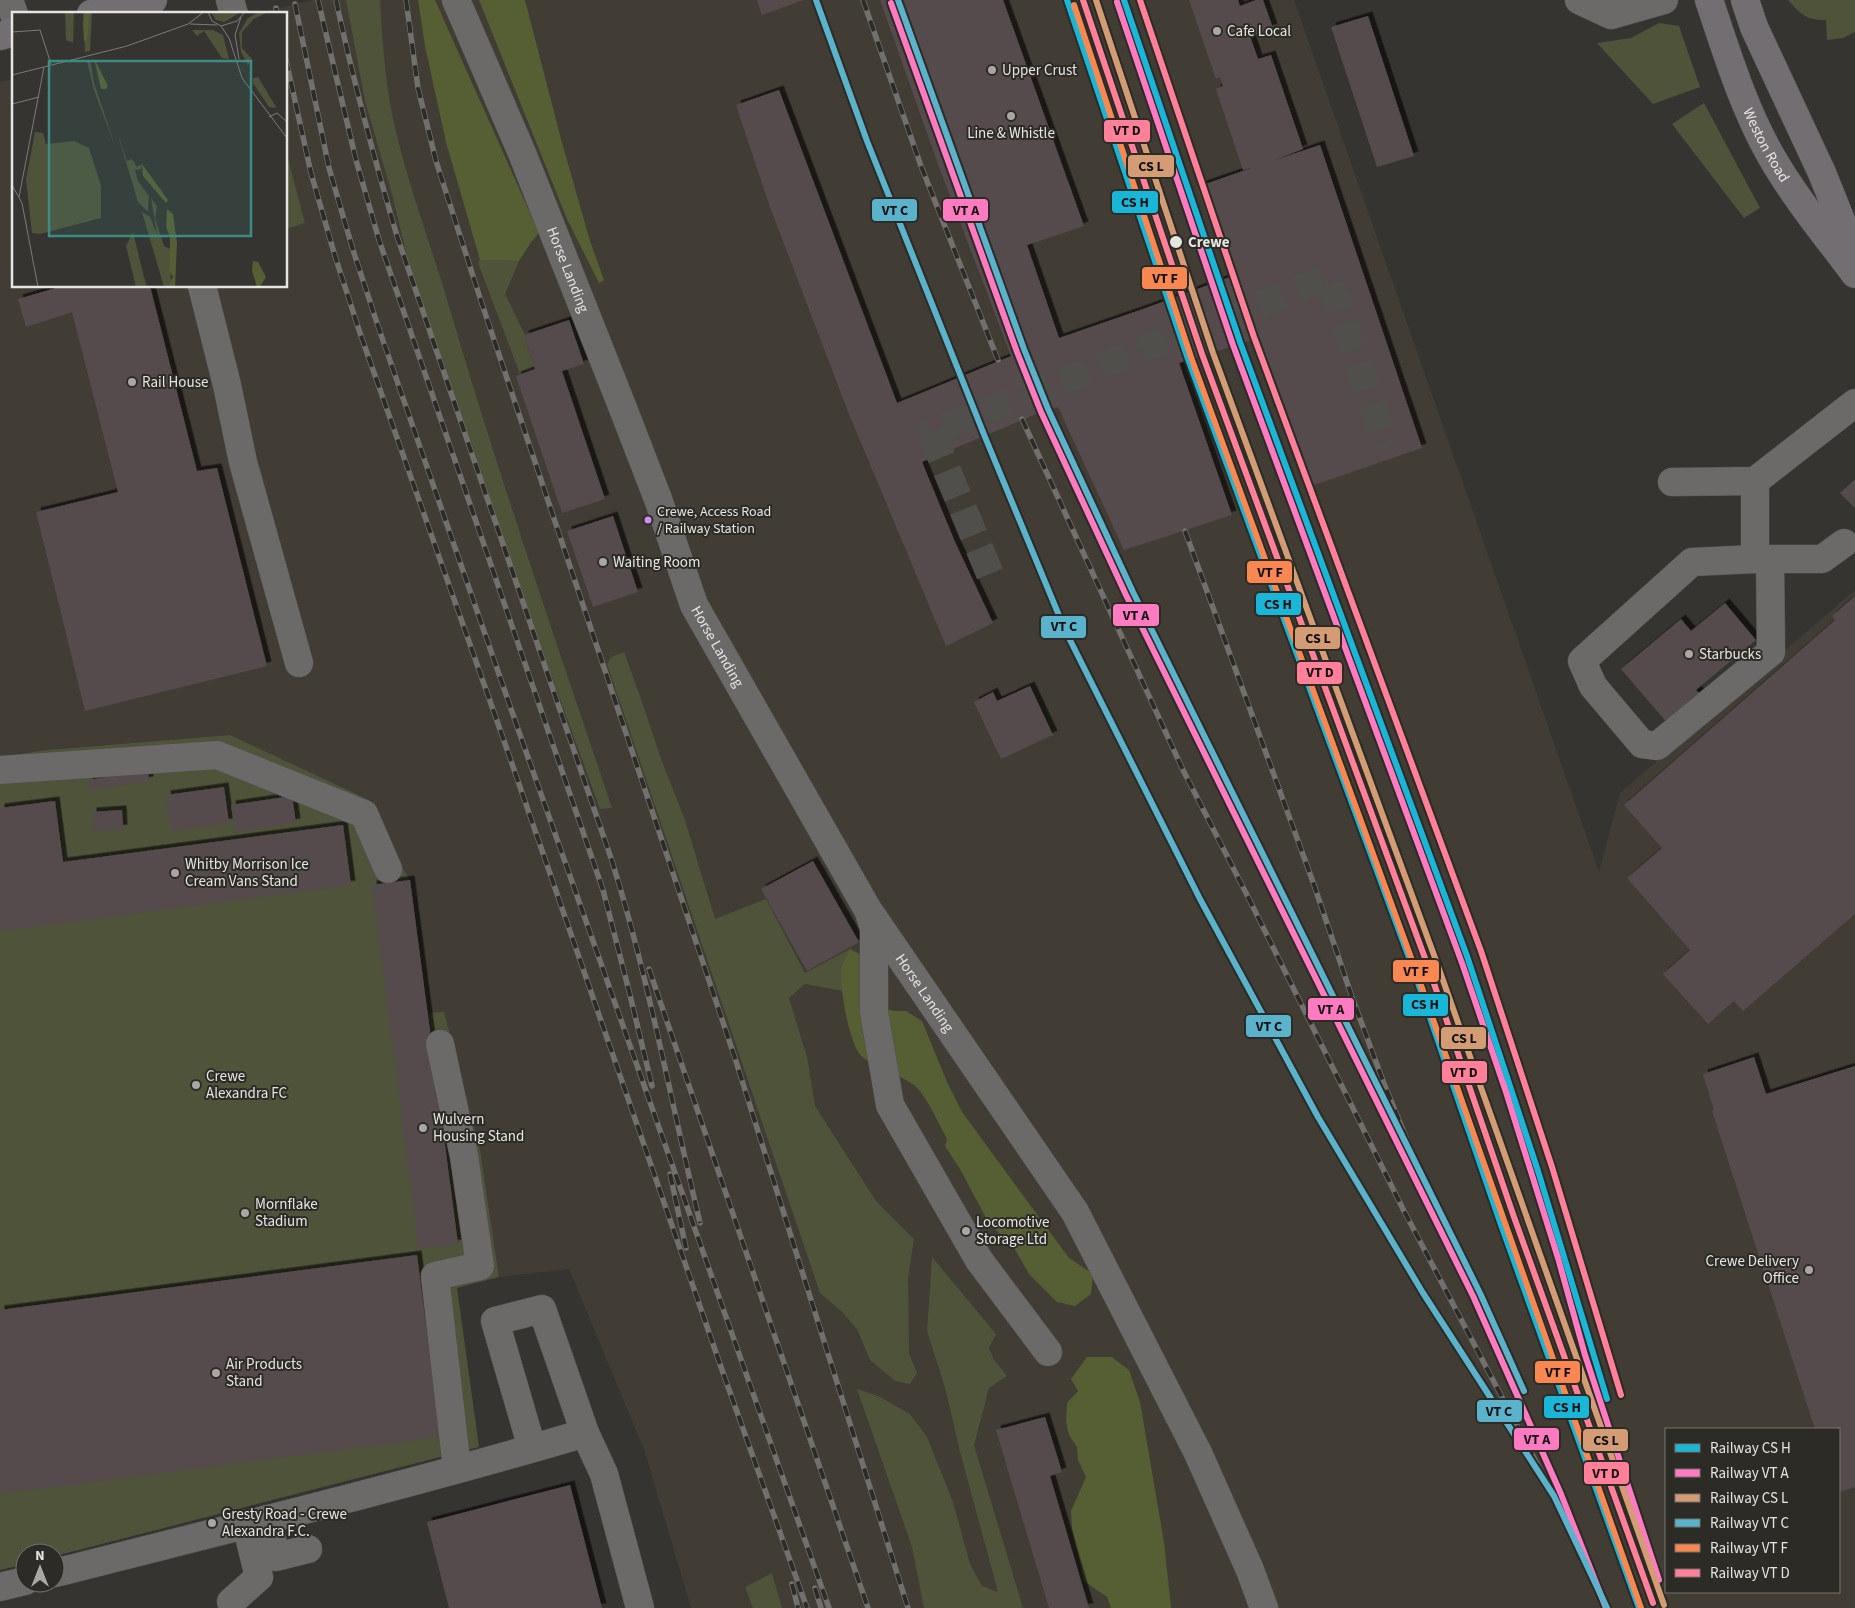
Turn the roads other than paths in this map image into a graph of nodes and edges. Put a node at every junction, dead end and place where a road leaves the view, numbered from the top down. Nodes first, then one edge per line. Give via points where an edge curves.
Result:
1 (9, 0) edge
2 (153, 0) edge
3 (456, 0) edge
4 (1580, 0) edge
5 (1664, 0) edge
6 (1709, 0) edge
7 (1746, 0) edge
8 (13, 12) edge
9 (100, 12) edge
10 (1855, 255) edge
11 (1855, 274) edge
12 (203, 288) edge
13 (1855, 403) edge
14 (1755, 481) junction
15 (1672, 482) dead end
16 (1844, 543) dead end
17 (1763, 559) junction
18 (299, 662) dead end
19 (0, 770) edge
20 (388, 869) dead end
21 (868, 910) junction
22 (440, 1044) dead end
23 (1048, 1352) dead end
24 (585, 1433) junction
25 (532, 1448) junction
26 (456, 1469) junction
27 (257, 1522) junction
28 (308, 1549) dead end
29 (65, 1570) edge
30 (15, 1583) edge
31 (0, 1587) edge
32 (231, 1602) dead end
33 (640, 1608) edge
34 (1264, 1608) edge

1 - 8 street
2 - 9 main road
3 - 21 street, Horse Landing via 522,153 658,499 694,605
4 - 5 street via 1611,15
6 - 11 main road, Weston Road via 1735,79 1771,155 1793,192
7 - 10 main road via 1754,27 1822,173
12 - 18 street via 243,462
13 - 14 street
14 - 15 street
14 - 17 street
16 - 17 street via 1822,559
17 - 17 street via 1771,652 1657,746 1642,744 1593,686 1582,661 1692,562
19 - 20 street via 217,755 364,814
21 - 23 street via 874,928 874,1012 890,1105 979,1260
21 - 34 street, Horse Landing via 1075,1212 1198,1453
22 - 26 street via 464,1156 480,1266 434,1276
24 - 25 street
24 - 25 street via 542,1310 495,1321
24 - 33 street via 604,1474
25 - 26 street
26 - 27 street
27 - 28 street via 276,1557
27 - 29 street
27 - 32 street via 259,1577
30 - 31 street

